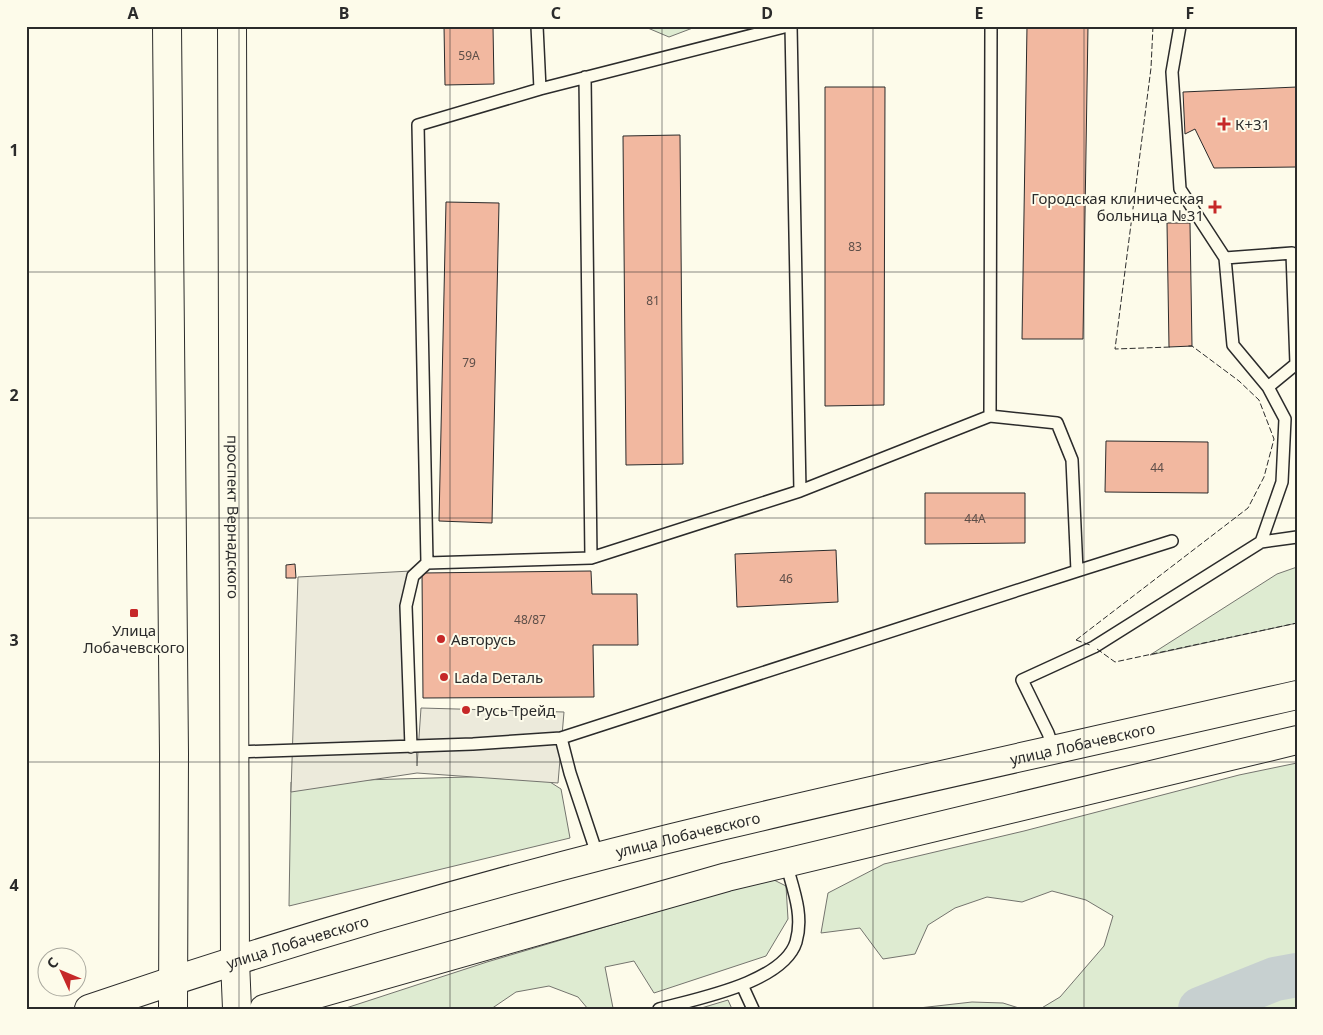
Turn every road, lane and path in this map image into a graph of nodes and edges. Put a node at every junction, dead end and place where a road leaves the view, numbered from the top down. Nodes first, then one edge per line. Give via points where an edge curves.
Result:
1 (167, 26) edge
2 (232, 26) edge
3 (537, 26) edge
4 (789, 26) edge
5 (991, 26) edge
6 (1180, 26) edge
7 (585, 78) junction
8 (540, 89) junction
9 (1225, 258) junction
10 (1268, 388) junction
11 (990, 416) junction
12 (800, 491) junction
13 (1297, 537) edge
14 (1172, 541) dead end
15 (1261, 542) junction
16 (591, 558) junction
17 (427, 563) junction
18 (1077, 572) junction
19 (1297, 695) edge
20 (562, 738) junction
21 (1297, 740) edge
22 (411, 746) junction
23 (1054, 750) junction
24 (236, 752) junction
25 (598, 857) junction
26 (786, 863) junction
27 (235, 961) junction
28 (172, 980) junction
29 (742, 985) junction
30 (88, 1009) edge
31 (173, 1009) edge
32 (237, 1009) edge
33 (264, 1009) edge
34 (659, 1009) edge
35 (752, 1009) edge

1 - 28 main road via 174,744
2 - 24 main road, проспект Вернадского
3 - 8 lane
4 - 7 lane
4 - 12 lane
5 - 11 lane
6 - 9 lane via 1172,72 1180,189
7 - 8 lane
7 - 16 lane
8 - 17 lane via 418,125
9 - 10 lane via 1233,344
9 - 10 lane via 1292,252 1296,364
10 - 15 lane via 1285,419 1282,482
11 - 12 lane
11 - 18 lane via 1057,423 1072,460
12 - 16 lane
13 - 15 lane
14 - 18 lane
15 - 23 lane via 1094,647 1022,680
16 - 17 lane
17 - 22 lane via 413,576 406,606
18 - 20 lane
19 - 23 main road, улица Лобачевского
20 - 22 lane
20 - 25 lane
21 - 26 main road
22 - 24 lane
23 - 25 main road, улица Лобачевского
24 - 27 main road, проспект Вернадского
25 - 27 main road, улица Лобачевского
26 - 29 lane via 797,902 796,943 776,966 758,979
26 - 33 main road
27 - 28 main road, улица Лобачевского
27 - 32 main road, проспект Вернадского
28 - 30 main road, улица Лобачевского
28 - 31 main road
29 - 34 lane
29 - 35 lane

